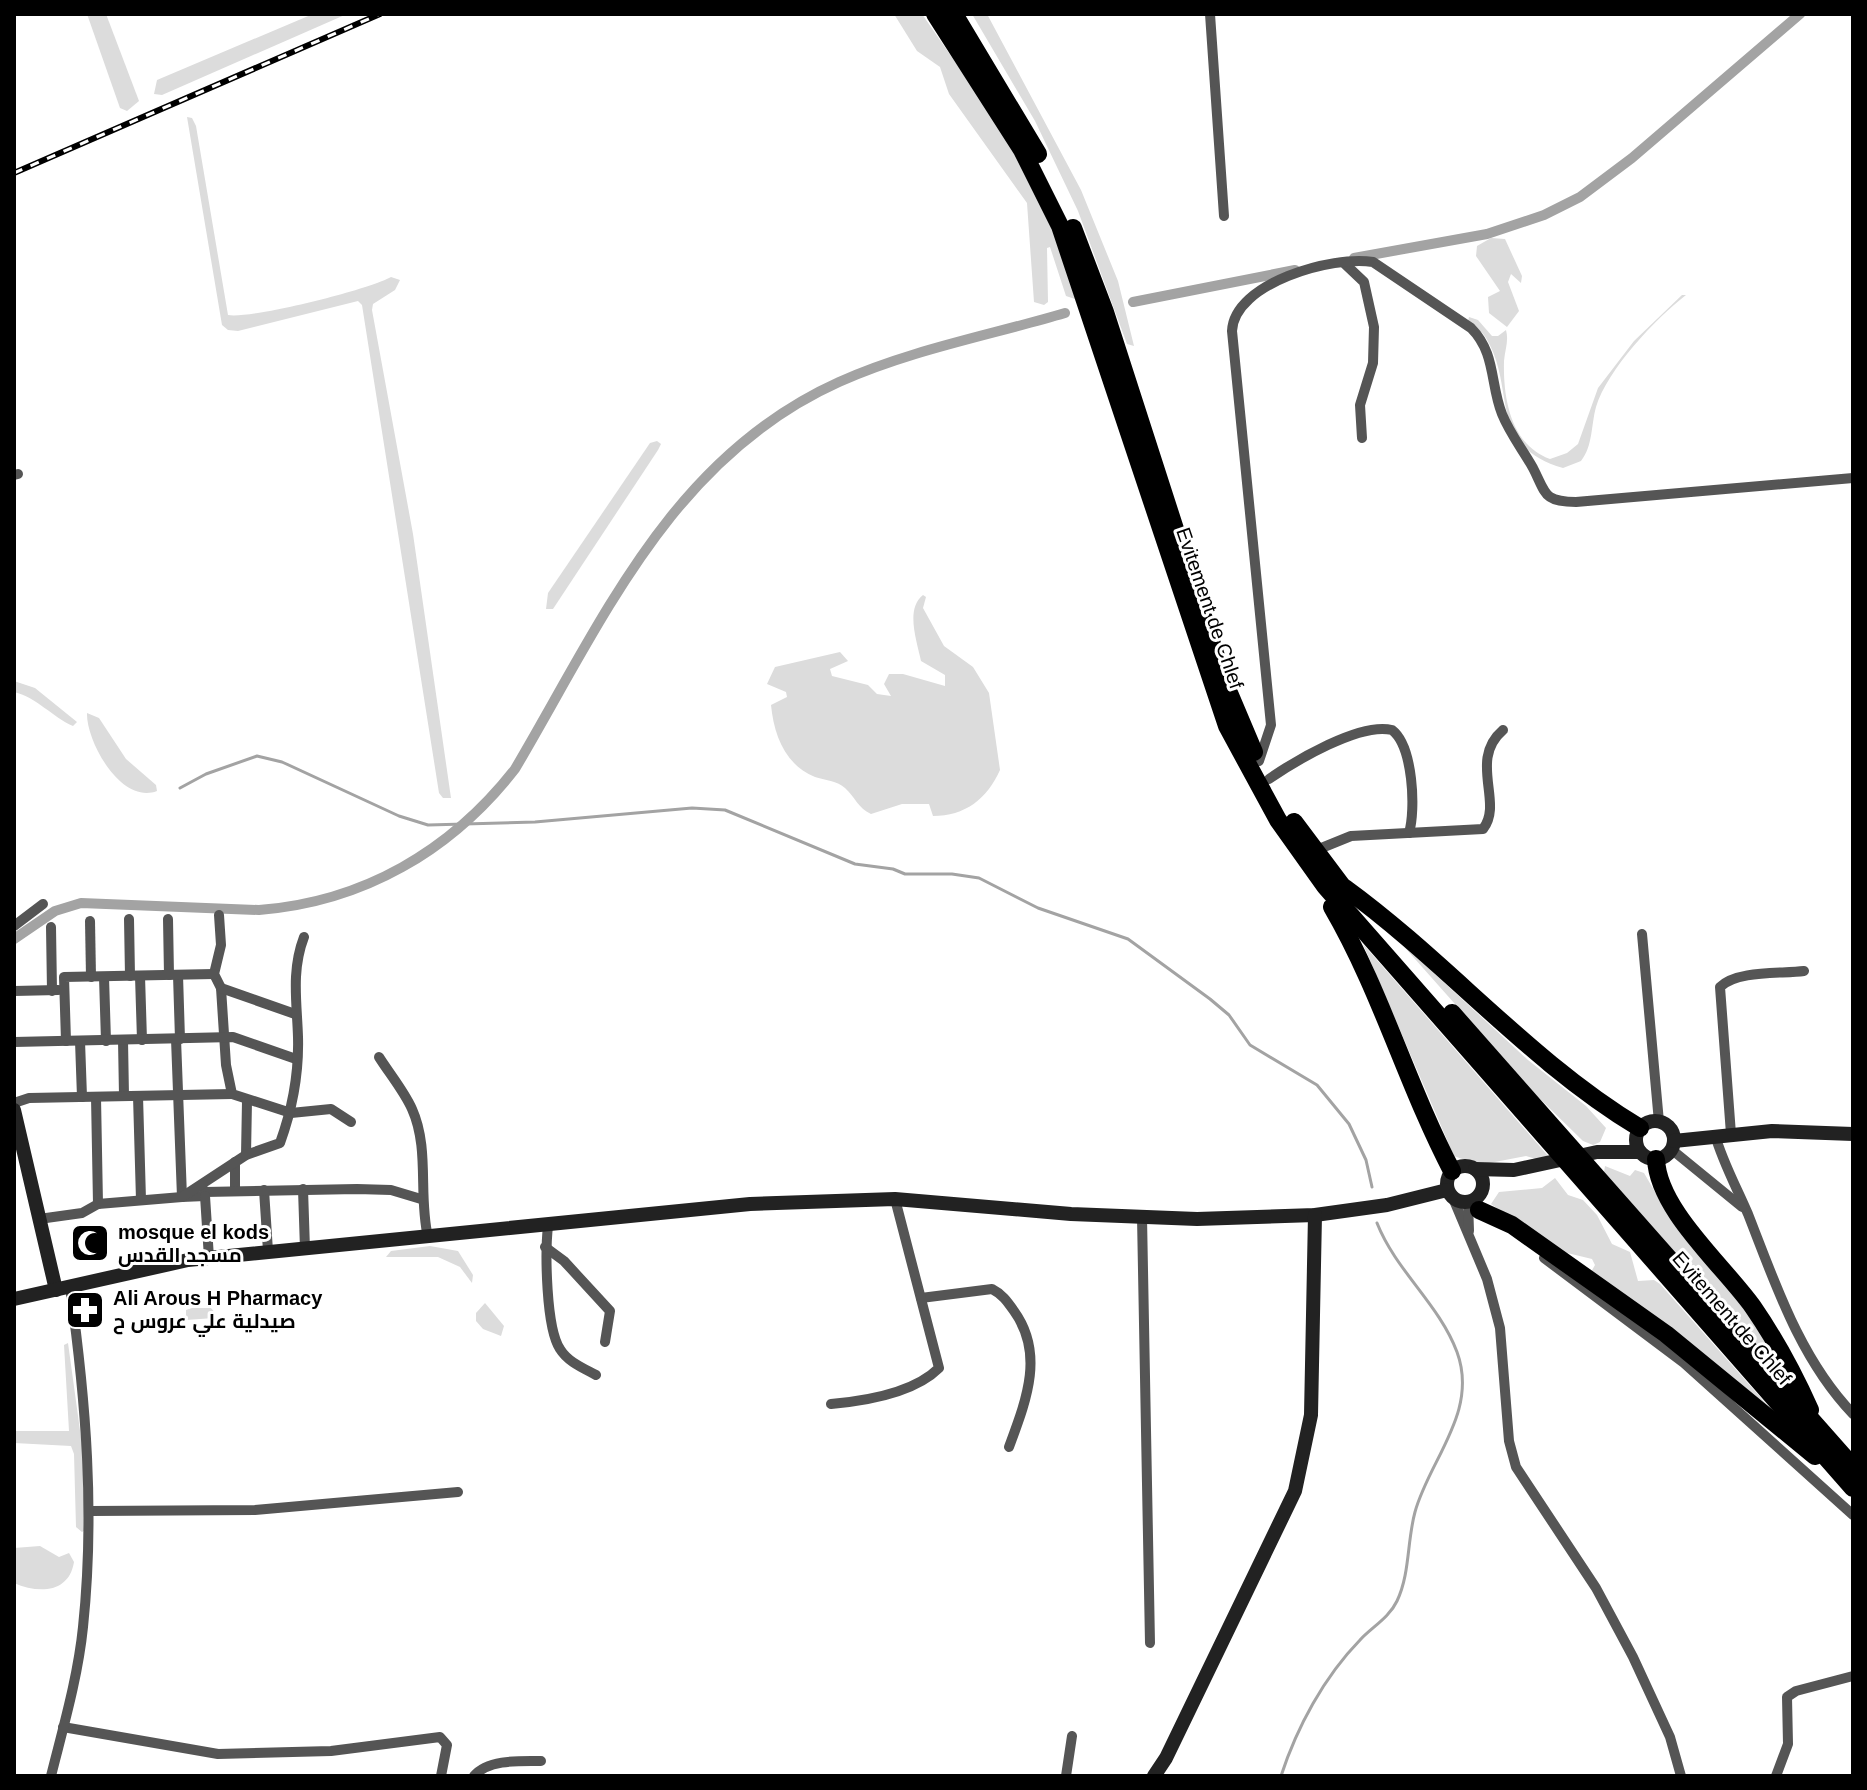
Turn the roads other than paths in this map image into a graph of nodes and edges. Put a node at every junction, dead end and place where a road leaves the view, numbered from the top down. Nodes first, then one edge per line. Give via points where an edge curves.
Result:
1 (935, 14) edge
2 (954, 14) edge
3 (1210, 14) edge
4 (1224, 216) dead end
5 (1345, 264) junction
6 (1362, 438) dead end
7 (1853, 478) edge
8 (1503, 730) dead end
9 (1259, 761) junction
10 (1269, 779) junction
11 (1409, 833) junction
12 (1309, 855) junction
13 (1339, 883) junction
14 (43, 904) dead end
15 (219, 915) dead end
16 (129, 919) dead end
17 (168, 919) dead end
18 (90, 921) dead end
19 (14, 926) edge
20 (51, 927) dead end
21 (1642, 934) dead end
22 (304, 937) dead end
23 (1804, 971) dead end
24 (214, 974) junction
25 (174, 975) junction
26 (135, 976) junction
27 (64, 977) junction
28 (91, 977) junction
29 (104, 977) junction
30 (52, 978) junction
31 (221, 988) junction
32 (64, 990) junction
33 (14, 991) edge
34 (52, 991) junction
35 (295, 1014) junction
36 (224, 1038) junction
37 (178, 1039) junction
38 (123, 1040) junction
39 (142, 1040) junction
40 (66, 1041) junction
41 (80, 1041) junction
42 (106, 1041) junction
43 (14, 1042) edge
44 (379, 1057) dead end
45 (296, 1059) junction
46 (232, 1094) junction
47 (178, 1095) junction
48 (124, 1096) junction
49 (138, 1096) junction
50 (82, 1097) junction
51 (96, 1097) junction
52 (247, 1101) junction
53 (14, 1103) edge
54 (14, 1110) edge
55 (291, 1113) junction
56 (351, 1122) dead end
57 (1659, 1122) junction
58 (1639, 1130) junction
59 (1731, 1134) junction
60 (1853, 1134) edge
61 (1715, 1135) junction
62 (1562, 1148) junction
63 (1660, 1150) junction
64 (246, 1155) junction
65 (235, 1162) junction
66 (1589, 1165) junction
67 (1475, 1169) junction
68 (1514, 1170) junction
69 (1452, 1171) junction
70 (303, 1189) junction
71 (205, 1190) junction
72 (264, 1190) junction
73 (235, 1191) junction
74 (182, 1197) junction
75 (421, 1199) junction
76 (895, 1199) junction
77 (1467, 1199) junction
78 (141, 1200) junction
79 (117, 1202) junction
80 (98, 1204) junction
81 (1746, 1211) junction
82 (82, 1213) junction
83 (1315, 1215) junction
84 (1142, 1217) junction
85 (39, 1219) junction
86 (548, 1226) junction
87 (428, 1237) junction
88 (545, 1247) junction
89 (305, 1249) junction
90 (268, 1251) junction
91 (209, 1258) junction
92 (63, 1289) junction
93 (921, 1298) junction
94 (14, 1299) edge
95 (605, 1342) dead end
96 (596, 1375) dead end
97 (831, 1404) dead end
98 (1853, 1414) edge
99 (1818, 1427) junction
100 (1009, 1447) dead end
101 (1846, 1469) edge
102 (1853, 1488) edge
103 (458, 1492) dead end
104 (91, 1511) junction
105 (1853, 1515) edge
106 (1150, 1643) dead end
107 (1853, 1676) edge
108 (63, 1727) junction
109 (1072, 1736) dead end
110 (541, 1761) dead end
111 (1677, 1762) junction
112 (51, 1776) edge
113 (441, 1776) edge
114 (474, 1776) edge
115 (1066, 1776) edge
116 (1154, 1776) edge
117 (1671, 1776) edge
118 (1681, 1776) edge
119 (1776, 1776) edge

1 - 12 highway, Evitement de Chlef via 1022,150 1060,226 1227,726 1278,820
2 - 9 highway, Evitement de Chlef via 1017,117 1075,232 1224,681
3 - 4 street
5 - 6 street via 1364,282 1374,327 1373,363 1360,405
5 - 7 street via 1381,265 1480,337 1507,427 1542,491 1555,500
5 - 9 street via 1268,284 1240,304 1233,317 1271,725
8 - 11 street via 1488,749 1486,826
9 - 10 highway, Evitement de Chlef
10 - 11 street via 1325,747 1368,731 1392,730 1401,740 1409,773 1414,804
10 - 12 highway, Evitement de Chlef
11 - 12 street via 1351,836
12 - 13 highway, Evitement de Chlef
12 - 62 highway, Evitement de Chlef
12 - 69 highway via 1359,953 1428,1125
13 - 58 highway via 1390,921 1543,1059
13 - 62 highway, Evitement de Chlef
14 - 19 street
15 - 24 street via 221,945
16 - 26 street
17 - 25 street
18 - 28 street
20 - 30 street
21 - 57 street
22 - 35 street via 297,962
23 - 59 street via 1729,980 1720,987
24 - 25 street
24 - 31 street
25 - 26 street
25 - 37 street
26 - 29 street
26 - 39 street
27 - 28 street
27 - 30 street
27 - 32 street
28 - 29 street
29 - 42 street
30 - 34 street
31 - 35 street
31 - 36 street
32 - 34 street
32 - 40 street
33 - 34 street
35 - 45 street
36 - 37 street
36 - 45 street
36 - 46 street
37 - 39 street
37 - 47 street
38 - 39 street
38 - 42 street
38 - 48 street
40 - 41 street
40 - 43 street
41 - 42 street
41 - 50 street
44 - 75 street via 413,1109 422,1155
45 - 55 street
46 - 47 street
46 - 52 street
47 - 49 street
47 - 74 street
48 - 49 street
48 - 51 street
49 - 78 street
50 - 51 street
50 - 53 street
51 - 80 street
52 - 55 street
52 - 64 street
54 - 85 main road
55 - 56 street via 326,1108
55 - 64 street via 280,1143
57 - 58 main road
57 - 63 main road via 1671,1131
58 - 63 main road via 1636,1142
58 - 66 main road
59 - 60 main road
59 - 61 main road
61 - 63 main road
61 - 81 street
62 - 66 highway
63 - 66 main road
63 - 81 street
63 - 99 highway via 1658,1179 1669,1202 1752,1306
64 - 65 street
65 - 71 street
65 - 73 street
66 - 68 main road
66 - 99 highway, Evitement de Chlef
66 - 101 highway, Evitement de Chlef
67 - 68 main road
67 - 69 main road via 1461,1166
67 - 77 main road via 1482,1178
68 - 77 main road
69 - 77 main road
70 - 72 street
70 - 75 street via 391,1190
70 - 89 street
71 - 73 street
71 - 74 street
71 - 91 street
72 - 73 street
72 - 90 street
74 - 78 street
75 - 87 street
76 - 84 main road
76 - 86 main road via 750,1204
76 - 93 street
77 - 83 main road
77 - 101 highway via 1666,1334 1794,1441
77 - 105 street via 1684,1363
77 - 111 street via 1469,1233 1500,1328 1516,1467 1603,1602 1633,1657
78 - 79 street
79 - 80 street
79 - 82 street via 106,1210
80 - 82 street
81 - 98 street via 1804,1345
82 - 85 street
83 - 84 main road
83 - 116 main road via 1311,1415 1295,1491
84 - 106 street
85 - 92 main road
86 - 87 main road
86 - 88 street
87 - 89 main road
88 - 95 street via 610,1311
88 - 96 street via 554,1336 565,1355
89 - 90 main road
90 - 91 main road
91 - 92 main road
92 - 94 main road
92 - 104 street via 81,1367
93 - 97 street via 939,1359 937,1370 892,1391
93 - 100 street via 992,1289 1020,1319 1030,1343 1032,1368
99 - 101 highway, Evitement de Chlef
101 - 102 highway, Evitement de Chlef
103 - 104 street via 255,1510
104 - 108 street via 83,1631
107 - 119 street via 1787,1697 1788,1744
108 - 112 street
108 - 113 street via 218,1754 331,1751 440,1737 447,1742
109 - 115 street
110 - 114 street via 508,1762
111 - 117 street
111 - 118 street

